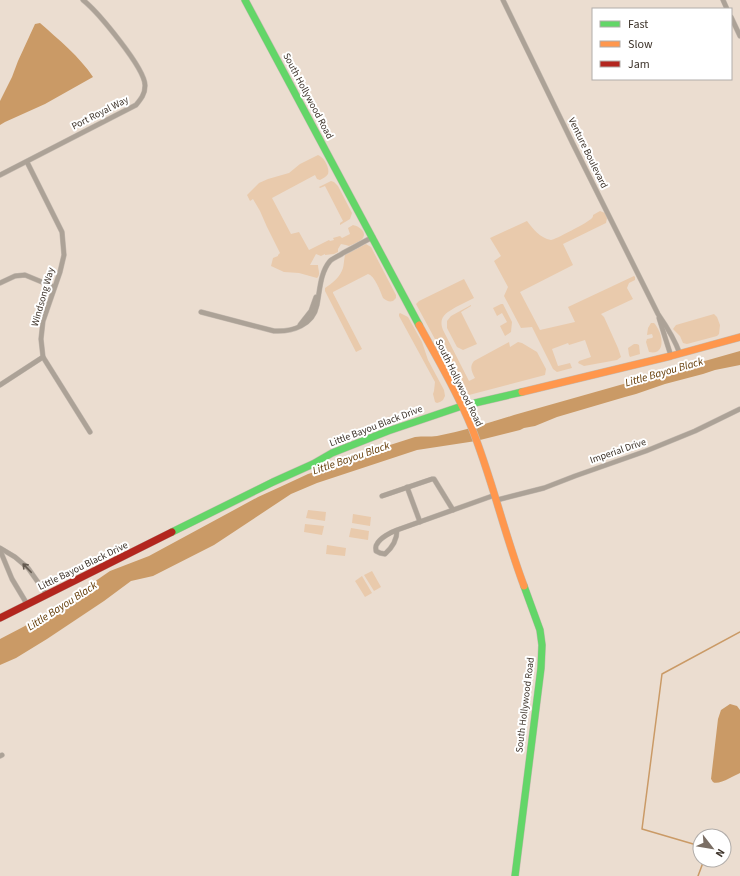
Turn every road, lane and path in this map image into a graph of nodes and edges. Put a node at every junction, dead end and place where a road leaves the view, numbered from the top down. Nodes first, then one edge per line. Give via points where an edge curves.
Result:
1 (83, 0) edge
2 (503, 0) edge
3 (245, 1) edge
4 (732, 19) edge
5 (740, 36) edge
6 (27, 162) junction
7 (0, 175) edge
8 (372, 237) junction
9 (0, 283) edge
10 (54, 287) junction
11 (201, 312) dead end
12 (658, 314) junction
13 (740, 337) edge
14 (680, 354) junction
15 (671, 356) junction
16 (43, 357) junction
17 (0, 386) edge
18 (462, 406) junction
19 (740, 409) edge
20 (90, 432) dead end
21 (407, 487) junction
22 (382, 496) dead end
23 (496, 498) junction
24 (453, 510) junction
25 (420, 522) junction
26 (397, 530) junction
27 (0, 549) edge
28 (47, 595) junction
29 (27, 604) junction
30 (0, 618) edge
31 (515, 876) edge

1 - 6 street, Port Royal Way via 118,38 142,74 145,85 143,96 136,105
2 - 12 street, Venture Boulevard
3 - 8 main road, South Hollywood Road
4 - 5 street
6 - 7 street, Port Royal Way
6 - 10 street, Windsong Way via 62,232 64,255
8 - 11 street via 331,260 321,280 311,311 298,328 274,331
8 - 18 main road, South Hollywood Road
9 - 10 street via 15,276 25,275
10 - 16 street, Windsong Way via 43,321
12 - 14 street, Venture Boulevard
12 - 15 street, Venture Boulevard
13 - 14 main road, Little Bayou Black Drive
14 - 15 main road, Little Bayou Black Drive
15 - 18 main road, Little Bayou Black Drive
16 - 17 street
16 - 20 street, Windsong Way
18 - 23 main road, South Hollywood Road
18 - 28 main road, Little Bayou Black Drive via 332,453
19 - 23 street, Imperial Drive via 646,452 544,488
21 - 22 street
21 - 24 street via 434,479
21 - 25 street
23 - 24 street, Imperial Drive
23 - 31 main road, South Hollywood Road via 540,630 542,645
24 - 25 street, Imperial Drive
25 - 26 street, Imperial Drive
26 - 26 street, Imperial Drive via 391,549 385,554 376,551 377,543 390,532
28 -> 27 street via 28,568
27 - 29 street via 12,579
28 - 29 main road, Little Bayou Black Drive
29 - 30 main road, Little Bayou Black Drive

